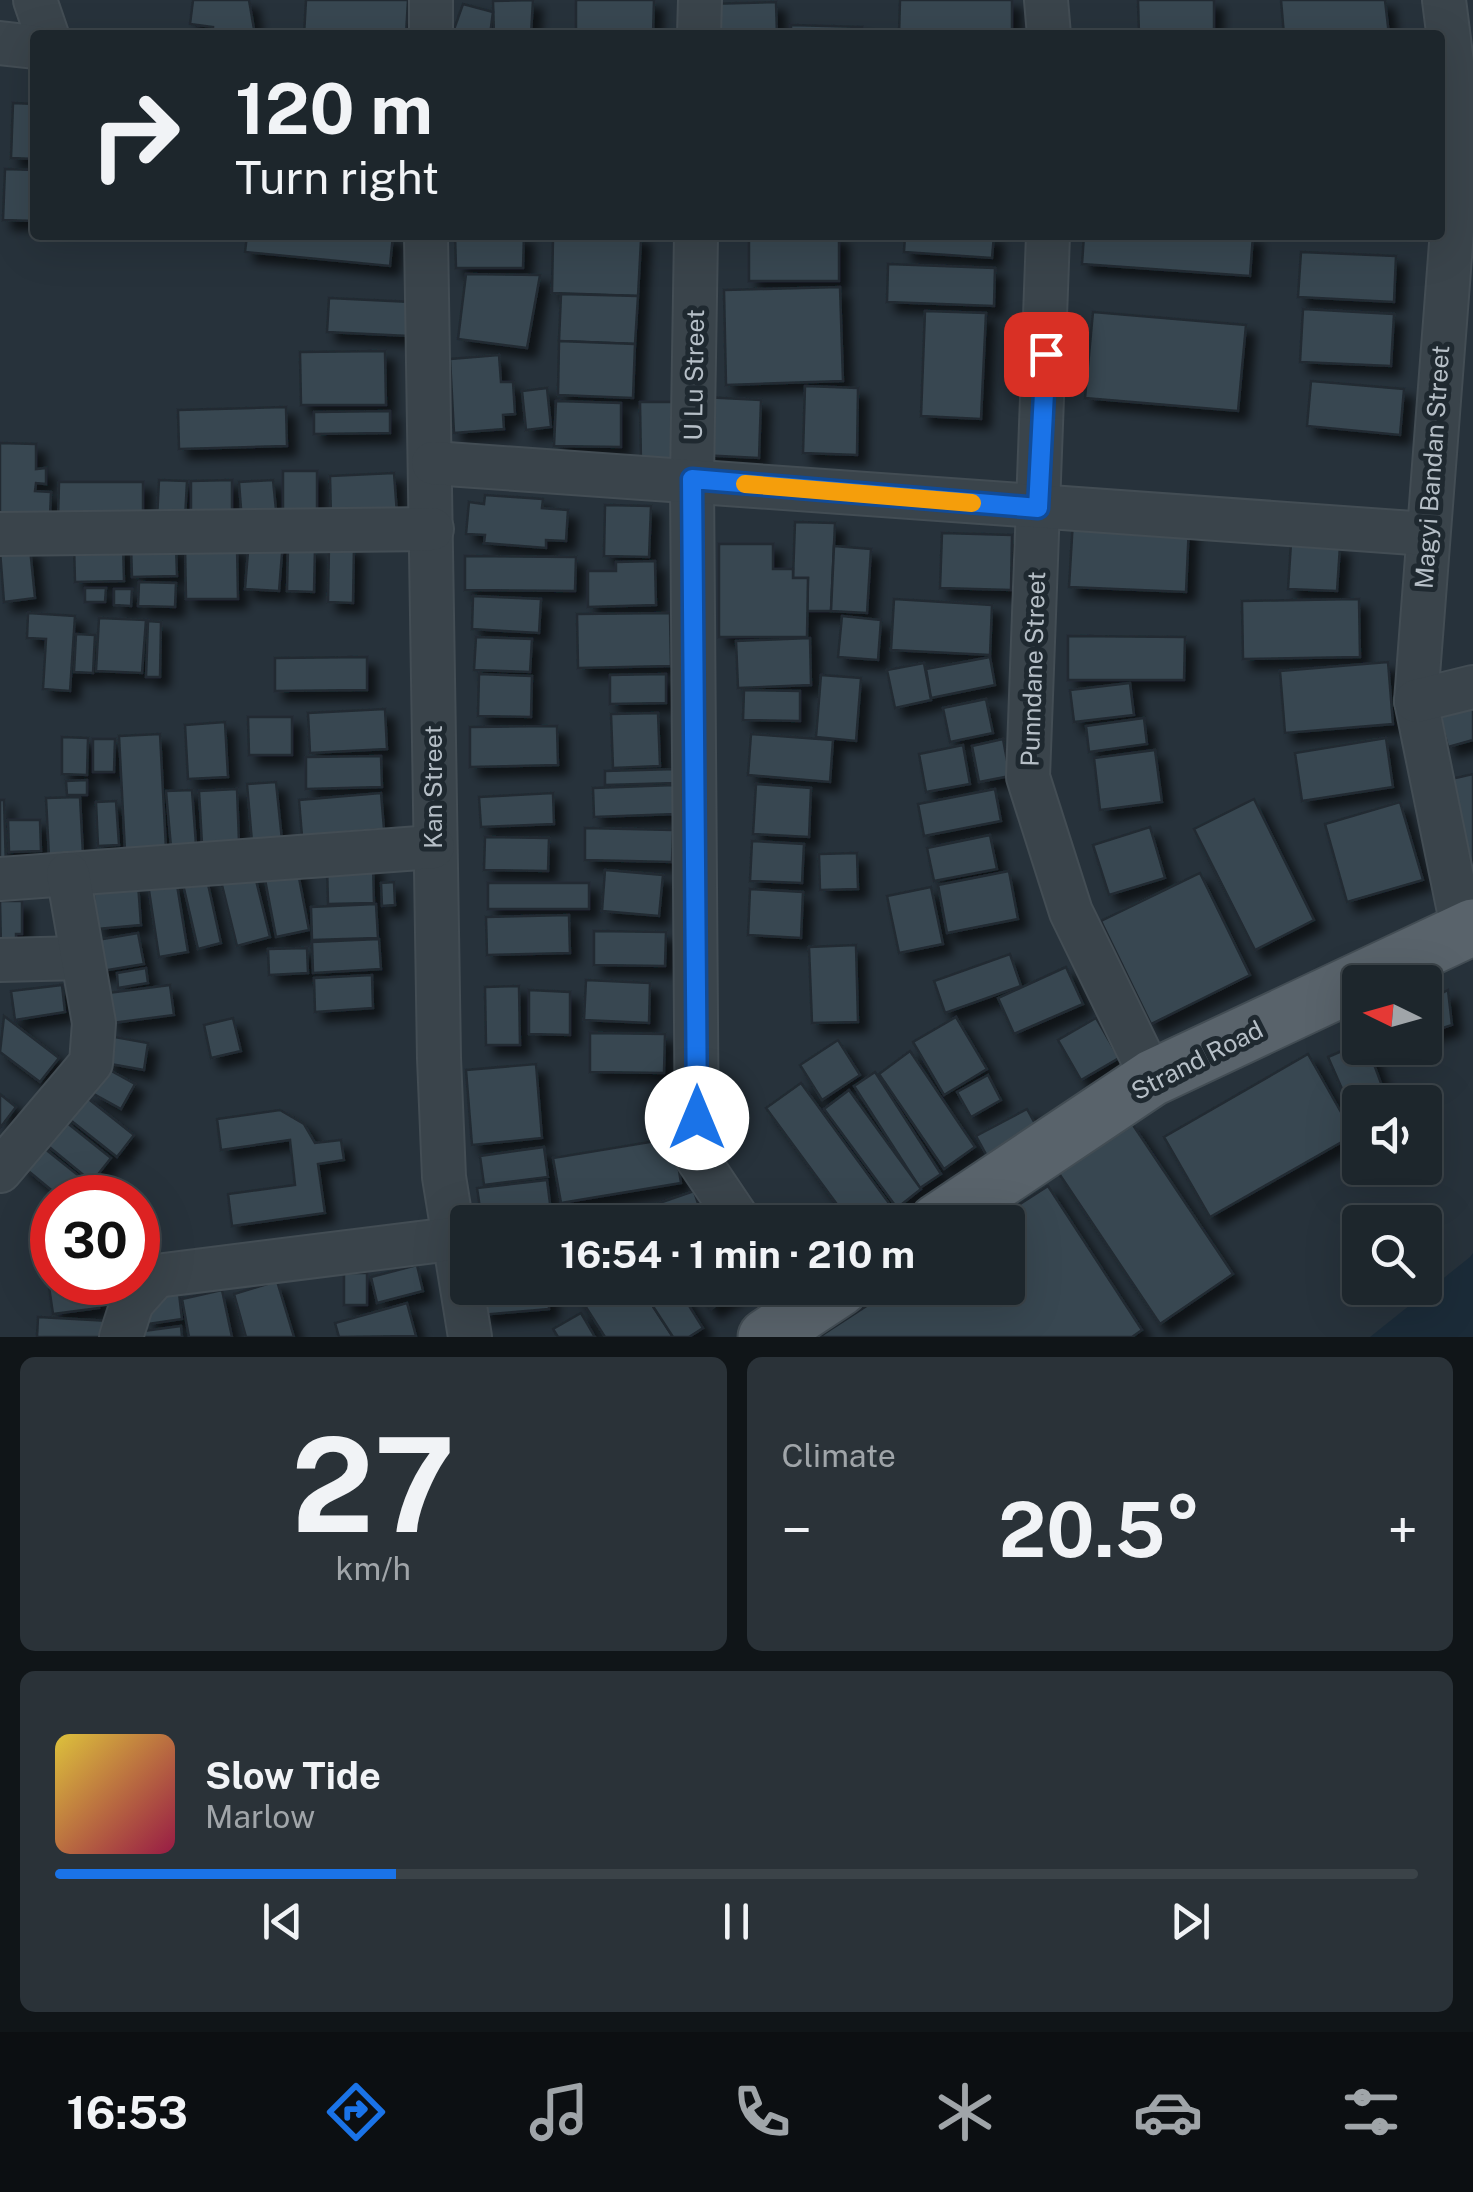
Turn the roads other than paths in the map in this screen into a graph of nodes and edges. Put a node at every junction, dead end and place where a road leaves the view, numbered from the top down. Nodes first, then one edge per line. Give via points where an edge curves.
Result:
1 (35, 0) edge
2 (432, 0) edge
3 (700, 0) edge
4 (1046, 0) edge
5 (1444, 0) edge
6 (45, 30) edge
7 (431, 30) edge
8 (699, 30) edge
9 (1049, 30) edge
10 (0, 43) edge
11 (30, 46) edge
12 (1466, 124) edge
13 (426, 240) edge
14 (696, 240) edge
15 (1048, 240) edge
16 (1458, 306) edge
17 (433, 463) junction
18 (692, 479) junction
19 (1038, 508) junction
20 (432, 528) junction
21 (0, 534) edge
22 (1427, 534) junction
23 (1473, 687) edge
24 (1416, 701) junction
25 (433, 847) junction
26 (68, 874) junction
27 (0, 879) edge
28 (1468, 929) edge
29 (82, 958) junction
30 (2, 963) edge
31 (1152, 1078) junction
32 (0, 1171) edge
33 (729, 1205) edge
34 (962, 1205) edge
35 (450, 1230) edge
36 (450, 1239) edge
37 (464, 1305) edge
38 (121, 1337) edge
39 (470, 1337) edge

1 - 6 street
2 - 7 street
3 - 8 street
4 - 9 street
5 - 12 street, Magyi Bandan Street
10 - 11 street
12 - 16 street, Magyi Bandan Street
13 - 17 street, Kan Street
14 - 18 street, U Lu Street
15 - 19 street, Punndane Street
16 - 22 street, Magyi Bandan Street
17 - 18 street
17 - 20 street, Kan Street
18 - 19 street
18 - 33 street, U Lu Street via 698,1158
19 - 22 street
19 - 31 street, Punndane Street via 1028,777 1071,912
20 - 21 street
20 - 25 street, Kan Street
22 - 24 street, Magyi Bandan Street
23 - 24 street
24 - 28 street, Magyi Bandan Street
25 - 26 street
25 - 35 street, Kan Street
26 - 27 street
26 - 29 street
28 - 31 main road, Strand Road
29 - 30 street
29 - 32 street via 94,1022 91,1063
31 - 34 main road, Strand Road
36 - 38 street via 156,1276 132,1303
37 - 39 street, Kan Street

